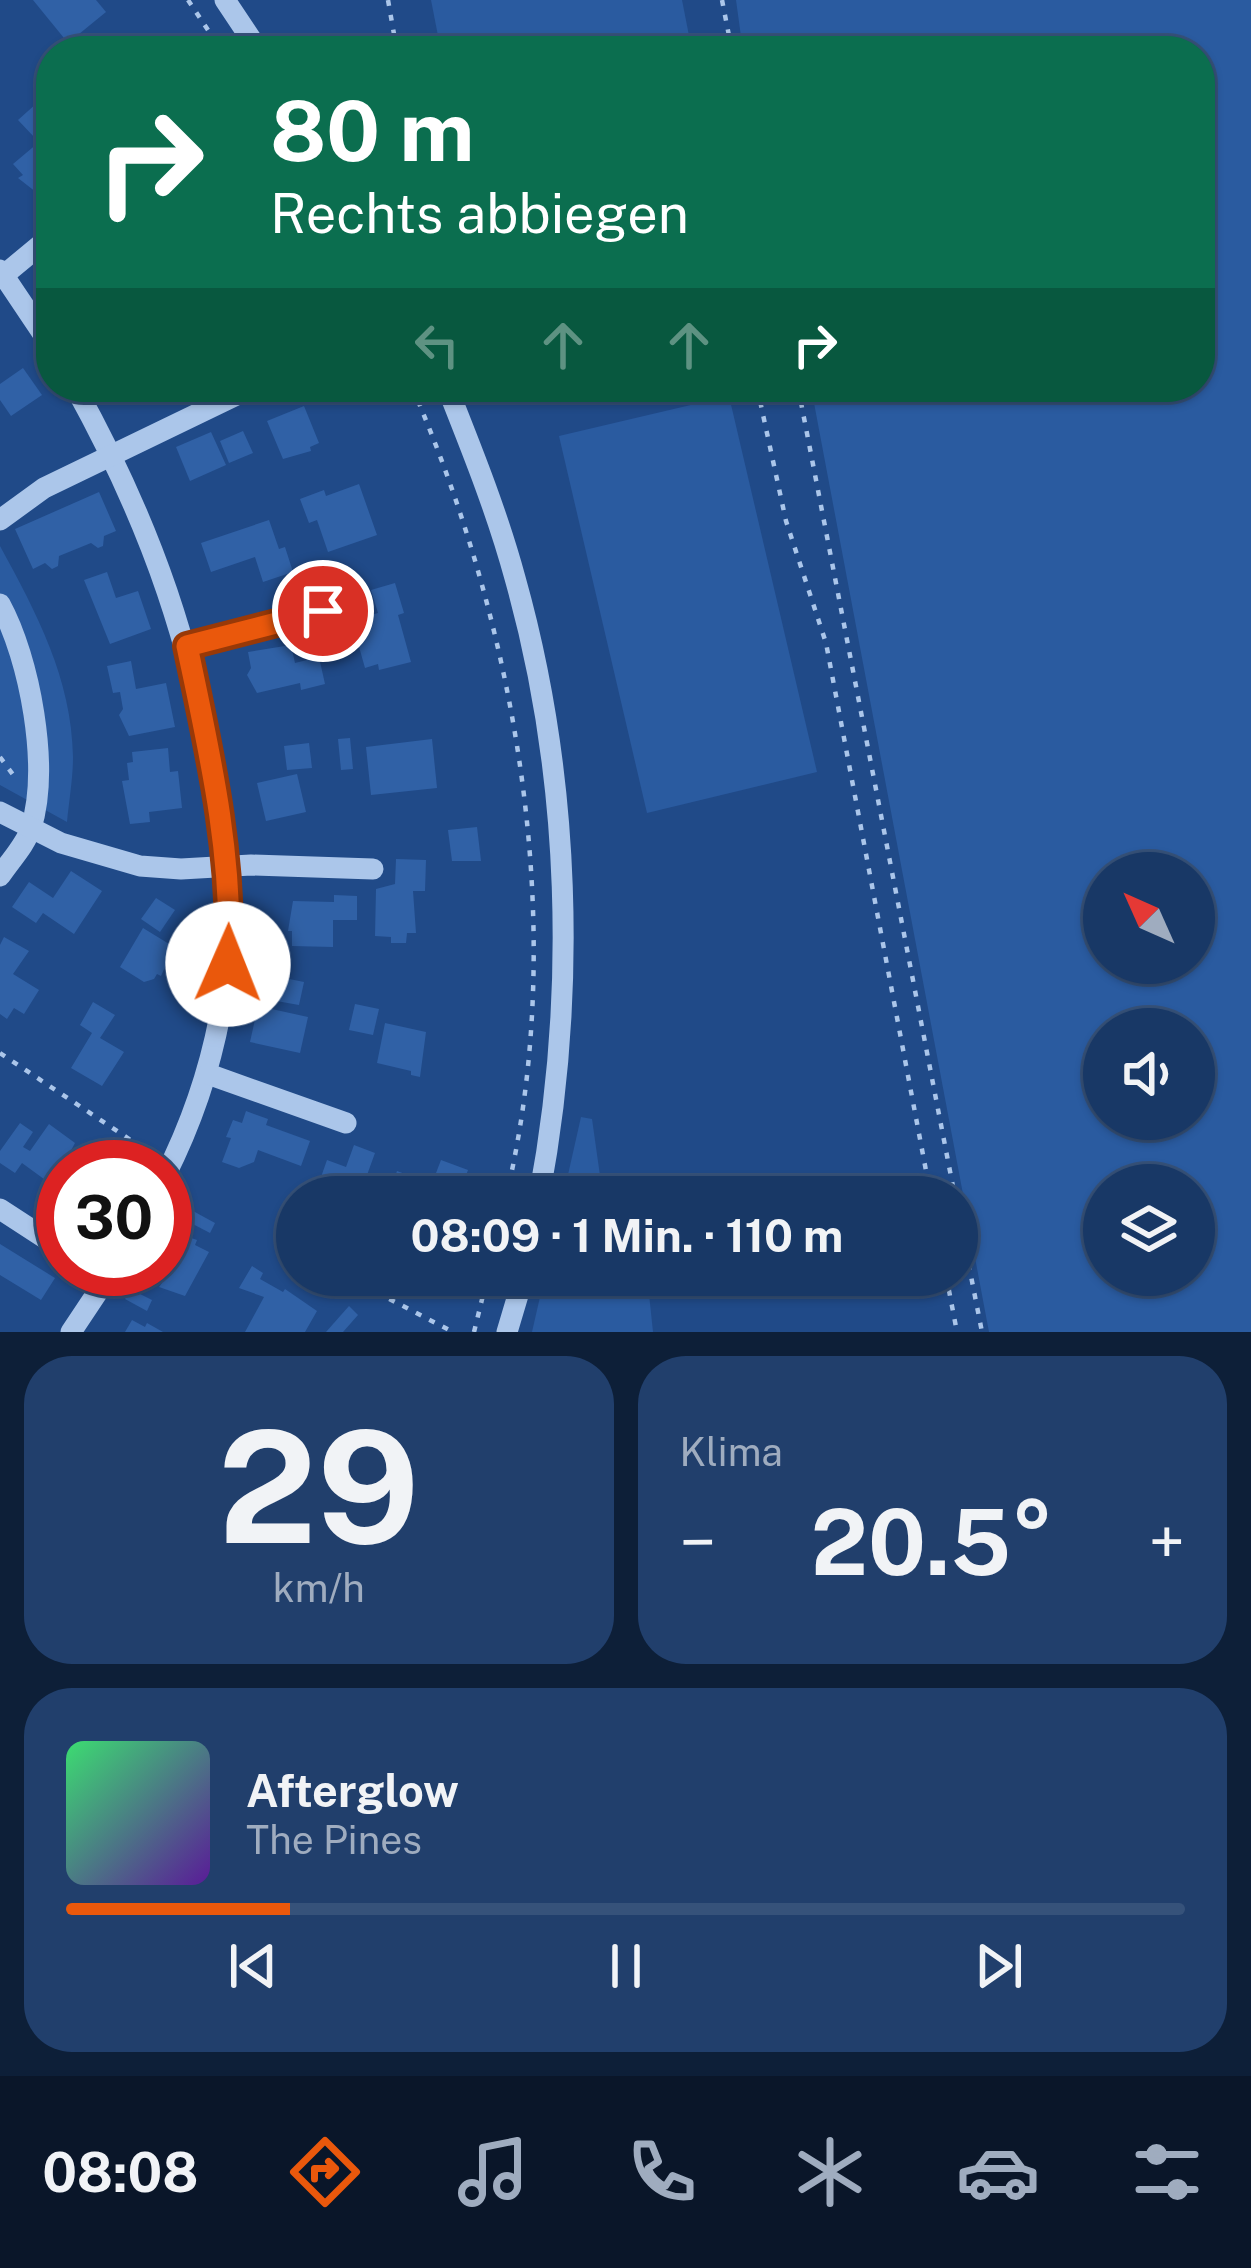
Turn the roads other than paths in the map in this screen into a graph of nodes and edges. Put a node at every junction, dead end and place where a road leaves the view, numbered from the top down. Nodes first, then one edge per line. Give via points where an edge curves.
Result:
1 (225, 0) edge
2 (249, 36) edge
3 (36, 247) edge
4 (2, 272) edge
5 (36, 323) edge
6 (83, 402) edge
7 (222, 402) edge
8 (453, 402) edge
9 (113, 455) junction
10 (0, 520) edge
11 (0, 604) edge
12 (323, 611) dead end
13 (187, 646) junction
14 (0, 812) edge
15 (31, 829) junction
16 (226, 867) junction
17 (373, 868) dead end
18 (0, 875) edge
19 (208, 1074) junction
20 (346, 1124) dead end
21 (181, 1140) edge
22 (543, 1176) edge
23 (0, 1209) edge
24 (36, 1232) edge
25 (91, 1296) edge
26 (518, 1296) edge
27 (71, 1332) edge
28 (507, 1332) edge

1 - 2 street
3 - 4 street
4 - 5 street
6 - 9 street
7 - 9 street
8 - 22 street via 516,580 558,815 564,968
9 - 10 street
9 - 13 street
11 - 15 street via 28,682 36,734
12 - 13 street
13 - 16 street
14 - 15 street
15 - 16 street via 140,866
15 - 18 street
16 - 17 street
16 - 19 street via 228,964
19 - 20 street
19 - 21 street
23 - 24 street
25 - 27 street
26 - 28 street

